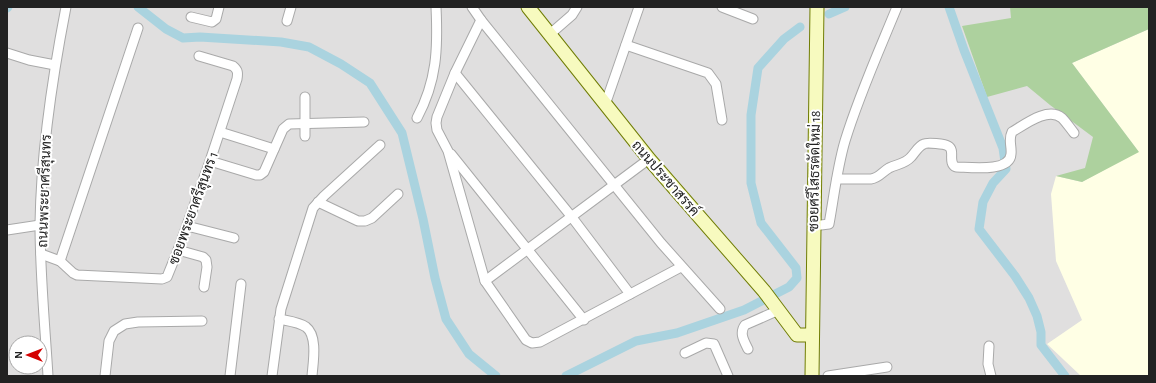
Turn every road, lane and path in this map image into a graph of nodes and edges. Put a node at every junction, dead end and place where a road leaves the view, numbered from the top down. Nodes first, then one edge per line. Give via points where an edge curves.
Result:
1 (66, 7) edge
2 (219, 7) edge
3 (291, 7) edge
4 (436, 7) edge
5 (472, 7) edge
6 (528, 7) edge
7 (577, 7) edge
8 (639, 7) edge
9 (722, 7) edge
10 (817, 7) edge
11 (897, 7) edge
12 (191, 17) dead end
13 (753, 19) dead end
14 (481, 20) junction
15 (288, 21) dead end
16 (138, 28) dead end
17 (549, 36) junction
18 (626, 45) junction
19 (7, 53) edge
20 (199, 56) dead end
21 (55, 65) junction
22 (454, 73) junction
23 (305, 97) dead end
24 (605, 105) junction
25 (417, 118) dead end
26 (722, 120) dead end
27 (364, 122) dead end
28 (305, 124) junction
29 (220, 132) junction
30 (1074, 133) dead end
31 (305, 136) dead end
32 (380, 145) dead end
33 (274, 149) junction
34 (448, 151) junction
35 (649, 159) junction
36 (210, 161) junction
37 (837, 179) junction
38 (613, 184) junction
39 (398, 194) dead end
40 (318, 202) junction
41 (571, 216) junction
42 (40, 225) junction
43 (187, 226) junction
44 (813, 226) junction
45 (7, 230) edge
46 (234, 238) dead end
47 (527, 248) junction
48 (178, 250) junction
49 (41, 254) junction
50 (60, 261) junction
51 (681, 267) junction
52 (484, 281) junction
53 (241, 284) dead end
54 (204, 287) dead end
55 (630, 294) junction
56 (777, 308) junction
57 (720, 309) dead end
58 (279, 319) junction
59 (584, 320) junction
60 (202, 321) dead end
61 (812, 335) junction
62 (989, 346) dead end
63 (748, 349) dead end
64 (685, 353) dead end
65 (887, 367) dead end
66 (852, 374) edge
67 (48, 376) edge
68 (105, 376) edge
69 (230, 376) edge
70 (272, 376) edge
71 (312, 376) edge
72 (728, 376) edge
73 (812, 376) edge
74 (828, 376) edge
75 (991, 376) edge

1 - 21 street, ถนนพระยาศรีสุนทร
2 - 12 street via 216,19 212,22
3 - 15 street
4 - 25 street via 437,40 432,82
5 - 14 street
6 - 17 street, ถนนประชาสรรค์
7 - 17 street
8 - 18 street
9 - 13 street
10 - 44 street, ซอยศรีโสธรตัดใหม่ 18
11 - 37 street via 852,119
14 - 22 street
14 - 38 street
16 - 50 street
17 - 24 street, ถนนประชาสรรค์
18 - 24 street
18 - 26 street via 708,73 716,84
19 - 21 street
20 - 29 street, ซอยพระยาศรีสุนทร 1 via 237,69 238,73
21 - 42 street, ถนนพระยาศรีสุนทร via 43,165
22 - 34 street via 436,123
22 - 41 street
23 - 28 street
24 - 35 street, ถนนประชาสรรค์
27 - 28 street
28 - 31 street
28 - 33 street via 285,126
29 - 33 street
29 - 36 street, ซอยพระยาศรีสุนทร 1
30 - 37 street via 1060,116 1050,114 1036,117 1012,132 1011,156 1004,163 992,168 953,166 949,146 925,143 903,164 888,168 876,178
32 - 40 street
33 - 36 street via 264,172 260,175
34 - 47 street
34 - 52 street
35 - 38 street
35 - 56 street, ถนนประชาสรรค์
36 - 43 street, ซอยพระยาศรีสุนทร 1
37 - 44 street via 829,224
38 - 41 street
38 - 51 street
39 - 40 street via 372,218 365,221 358,221
40 - 58 street via 313,208
41 - 47 street
41 - 55 street
42 - 45 street
42 - 49 street, ถนนพระยาศรีสุนทร
43 - 46 street
43 - 48 street, ซอยพระยาศรีสุนทร 1
44 - 61 street, ซอยศรีโสธรตัดใหม่ 18
47 - 52 street
47 - 59 street
48 - 50 street, ซอยพระยาศรีสุนทร 1 via 167,277 162,279 77,275
48 - 54 street via 206,260
49 - 50 street, ซอยพระยาศรีสุนทร 1
49 - 67 street, ถนนพระยาศรีสุนทร
51 - 55 street
51 - 57 street
52 - 59 street via 526,340 532,343 540,342
53 - 69 street
55 - 59 street
56 - 61 street, ถนนประชาสรรค์ via 797,336
56 - 63 street via 744,325 742,337
58 - 70 street
58 - 71 street via 300,324 310,331 314,339
60 - 68 street via 125,324 114,331 108,341
61 - 73 street, ซอยศรีโสธรตัดใหม่ 18
62 - 75 street via 988,364
64 - 72 street via 706,342 714,344
65 - 66 street
66 - 74 street

